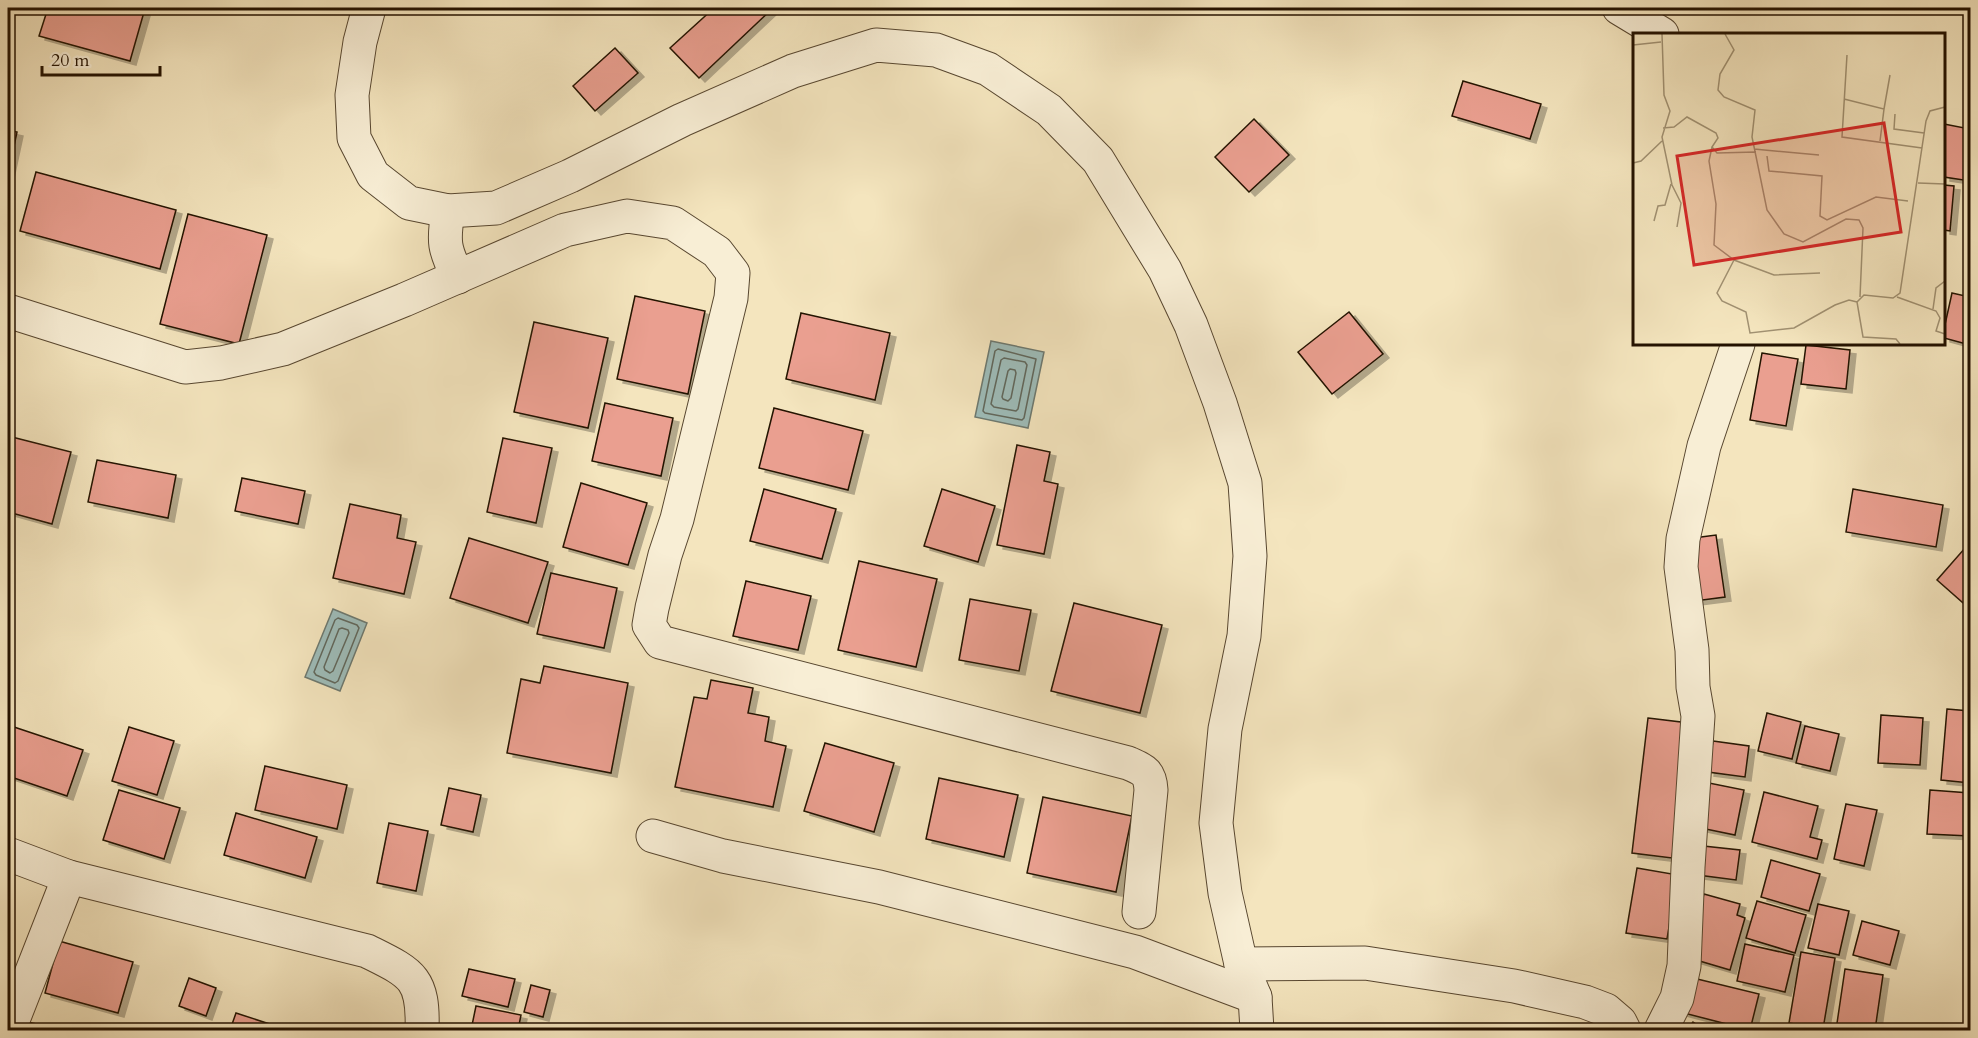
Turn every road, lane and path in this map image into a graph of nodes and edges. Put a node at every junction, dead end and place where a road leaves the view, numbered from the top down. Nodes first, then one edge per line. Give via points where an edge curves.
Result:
1 (369, 8) edge
2 (1619, 8) edge
3 (1660, 33) edge
4 (448, 211) junction
5 (458, 277) junction
6 (8, 311) edge
7 (1737, 345) edge
8 (653, 836) dead end
9 (8, 854) edge
10 (69, 876) junction
11 (1139, 912) dead end
12 (1241, 964) junction
13 (1255, 997) junction
14 (9, 1030) edge
15 (423, 1030) edge
16 (1257, 1030) edge
17 (1624, 1030) edge
18 (1661, 1030) edge

1 - 4 street via 352,95 354,138 373,175 409,203
2 - 3 street
4 - 5 street via 443,238
4 - 12 street via 496,208 783,76 876,45 936,50 988,69 1048,110 1098,160 1165,270 1191,325 1245,483 1250,556 1244,636 1225,729 1216,823 1224,893
5 - 6 street via 284,349 185,367
5 - 11 street via 565,230 627,216 673,223 717,252 733,273 731,298 649,625 660,642 1143,769 1151,790
7 - 18 street via 1704,446 1683,539 1681,567 1698,716 1684,966 1677,998
8 - 13 street via 723,856 879,887 1135,952
9 - 10 street
10 - 14 street
10 - 15 street via 367,951 403,968 413,979 423,1006
12 - 13 street
12 - 17 street via 1365,963 1514,986 1606,1010
13 - 16 street

